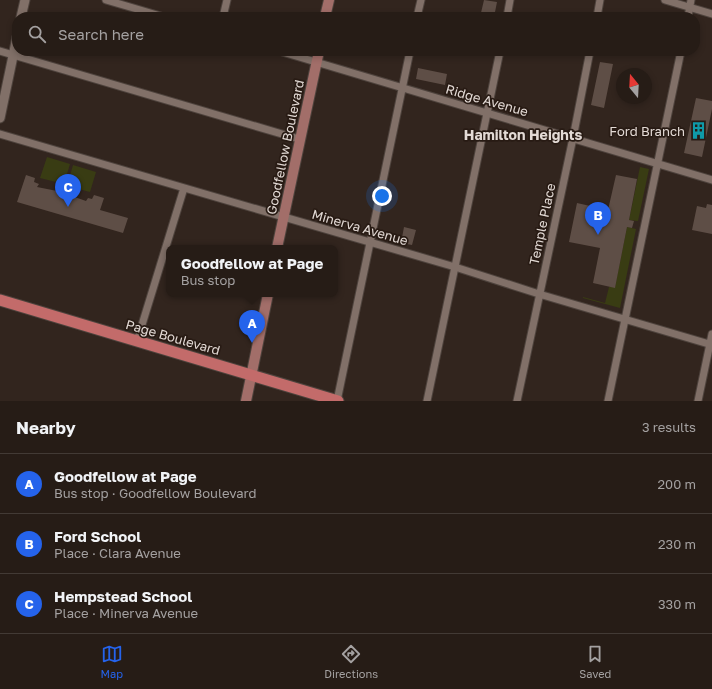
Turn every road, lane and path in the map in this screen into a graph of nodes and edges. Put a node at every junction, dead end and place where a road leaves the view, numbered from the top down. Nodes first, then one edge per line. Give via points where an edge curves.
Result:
1 (25, 0) edge
2 (106, 0) edge
3 (226, 0) edge
4 (329, 0) edge
5 (421, 0) edge
6 (510, 0) edge
7 (600, 0) edge
8 (665, 0) edge
9 (125, 3) edge
10 (690, 4) edge
11 (22, 12) edge
12 (150, 12) edge
13 (224, 12) edge
14 (327, 12) edge
15 (418, 12) edge
16 (508, 12) edge
17 (598, 12) edge
18 (712, 14) edge
19 (0, 51) edge
20 (12, 55) edge
21 (13, 56) edge
22 (16, 56) edge
23 (296, 56) edge
24 (318, 56) edge
25 (409, 56) edge
26 (499, 56) edge
27 (589, 56) edge
28 (680, 56) edge
29 (316, 62) junction
30 (403, 88) junction
31 (487, 113) junction
32 (0, 118) edge
33 (0, 134) edge
34 (573, 138) junction
35 (299, 139) junction
36 (658, 164) junction
37 (712, 180) edge
38 (184, 188) junction
39 (283, 218) junction
40 (370, 242) junction
41 (166, 245) edge
42 (278, 245) edge
43 (166, 247) edge
44 (455, 267) junction
45 (539, 294) junction
46 (267, 297) edge
47 (0, 300) edge
48 (626, 319) junction
49 (712, 334) edge
50 (137, 341) junction
51 (711, 344) edge
52 (251, 375) junction
53 (246, 401) edge
54 (337, 401) edge
55 (427, 401) edge
56 (517, 401) edge
57 (608, 401) edge
58 (698, 401) edge

1 - 11 street
2 - 9 street
3 - 13 street
4 - 14 main road
5 - 15 street
6 - 16 street
7 - 17 street
8 - 10 street
9 - 12 street
10 - 18 street
19 - 20 street
21 - 32 street
22 - 35 street
23 - 29 street, Ridge Avenue
24 - 29 main road, Goodfellow Boulevard
25 - 30 street
26 - 31 street
27 - 34 street, Temple Place
28 - 36 street
29 - 30 street, Ridge Avenue
29 - 35 main road, Goodfellow Boulevard
30 - 31 street, Ridge Avenue
30 - 40 street
31 - 34 street, Ridge Avenue
31 - 44 street
33 - 38 street, Minerva Avenue
34 - 36 street, Ridge Avenue
34 - 45 street, Temple Place
35 - 39 main road, Goodfellow Boulevard
36 - 37 street, Ridge Avenue
36 - 48 street
38 - 39 street, Minerva Avenue
38 - 41 street
39 - 40 street, Minerva Avenue
39 - 42 main road, Goodfellow Boulevard
40 - 44 street, Minerva Avenue
40 - 54 street
43 - 50 street
44 - 45 street, Minerva Avenue
44 - 55 street
45 - 48 street, Minerva Avenue
45 - 56 street, Temple Place
46 - 52 main road
47 - 50 main road, Page Boulevard
48 - 51 street, Minerva Avenue
48 - 57 street
49 - 51 street
50 - 52 main road, Page Boulevard
51 - 58 street
52 - 53 main road
52 - 54 main road, Page Boulevard

